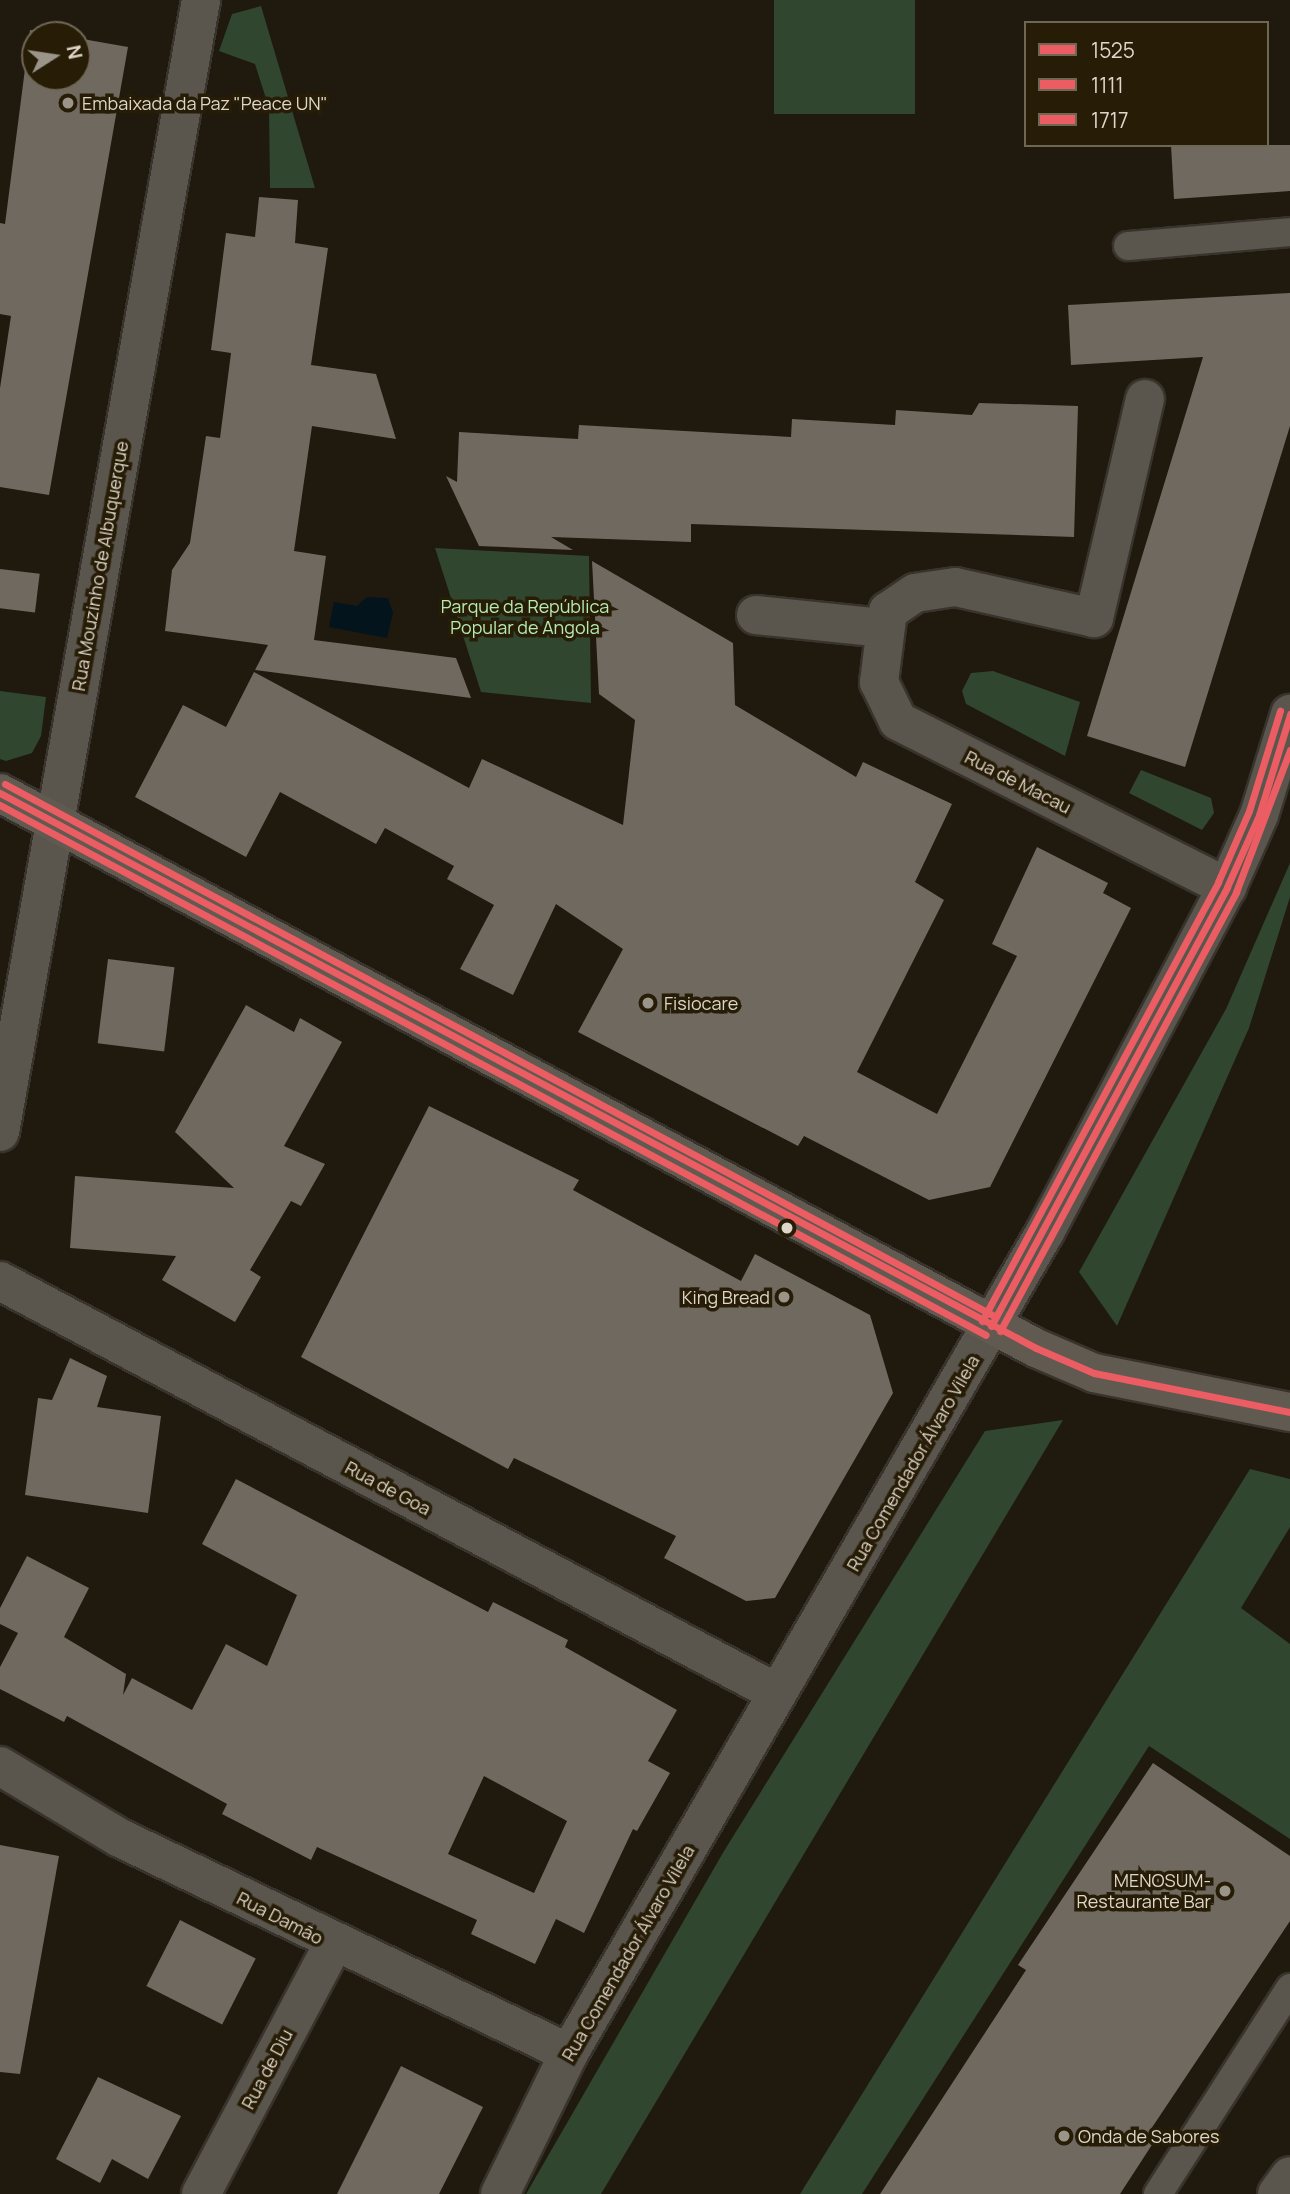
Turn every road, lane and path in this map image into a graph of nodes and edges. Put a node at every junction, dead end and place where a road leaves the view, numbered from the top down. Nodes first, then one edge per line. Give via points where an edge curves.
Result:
1 (201, 0) edge
2 (1290, 232) edge
3 (1128, 246) dead end
4 (1145, 399) dead end
5 (756, 615) dead end
6 (884, 628) junction
7 (1290, 714) edge
8 (0, 793) edge
9 (55, 820) junction
10 (1227, 887) junction
11 (0, 1132) edge
12 (0, 1281) edge
13 (992, 1326) junction
14 (1290, 1412) edge
15 (777, 1693) junction
16 (0, 1766) edge
17 (333, 1945) junction
18 (1290, 1988) edge
19 (569, 2053) junction
20 (1290, 2176) edge
21 (201, 2194) edge
22 (500, 2194) edge
23 (1158, 2194) edge
24 (1277, 2194) edge

1 - 9 street, Rua Mouzinho de Albuquerque
2 - 3 lane
4 - 6 street via 1094,618 955,587 915,593 888,611
5 - 6 street
6 - 10 street, Rua de Macau via 879,682 898,721
7 - 10 street, Rua Comendador Álvaro Vilela via 1259,815
8 - 9 street
9 - 11 street, Rua Mouzinho de Albuquerque
9 - 13 street
10 - 13 street, Rua Comendador Álvaro Vilela
12 - 15 street, Rua de Goa
13 - 14 street via 1094,1373
13 - 15 street, Rua Comendador Álvaro Vilela
15 - 19 street, Rua Comendador Álvaro Vilela
16 - 17 street, Rua Damão via 120,1838
17 - 19 street, Rua Damão
17 - 21 street, Rua de Diu
18 - 23 lane
19 - 22 street, Rua Comendador Álvaro Vilela
20 - 24 street

